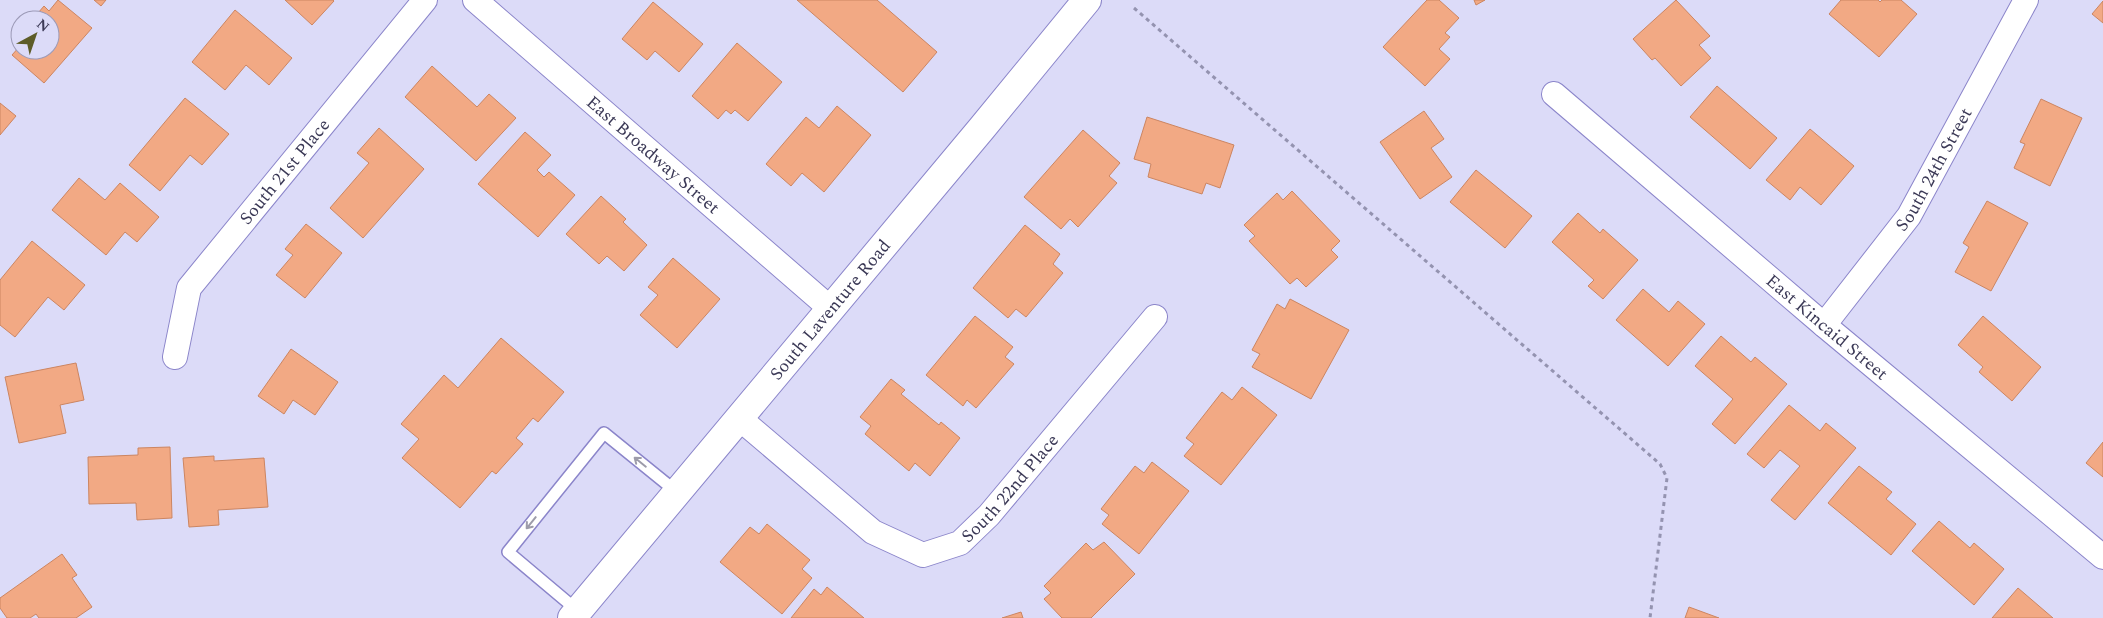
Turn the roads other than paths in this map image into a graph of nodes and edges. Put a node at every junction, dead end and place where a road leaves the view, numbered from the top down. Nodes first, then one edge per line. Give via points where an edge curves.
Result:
1 (424, 0) edge
2 (475, 0) edge
3 (1087, 0) edge
4 (2024, 0) edge
5 (1554, 94) dead end
6 (831, 309) junction
7 (1155, 317) dead end
8 (1824, 325) junction
9 (175, 357) dead end
10 (739, 418) junction
11 (678, 493) junction
12 (2103, 557) edge
13 (575, 615) edge

1 - 9 street, South 21st Place via 189,288
2 - 6 street, East Broadway Street
3 - 6 street, South Laventure Road
4 - 8 street, South 24th Street via 1909,216
5 - 8 street, East Kincaid Street
6 - 10 street, South Laventure Road
7 - 10 street, South 22nd Place via 989,515 960,543 923,555 873,532
8 - 12 street, East Kincaid Street
10 - 11 street, South Laventure Road
11 - 13 street, South Laventure Road
11 -> 13 lane via 604,433 508,552

